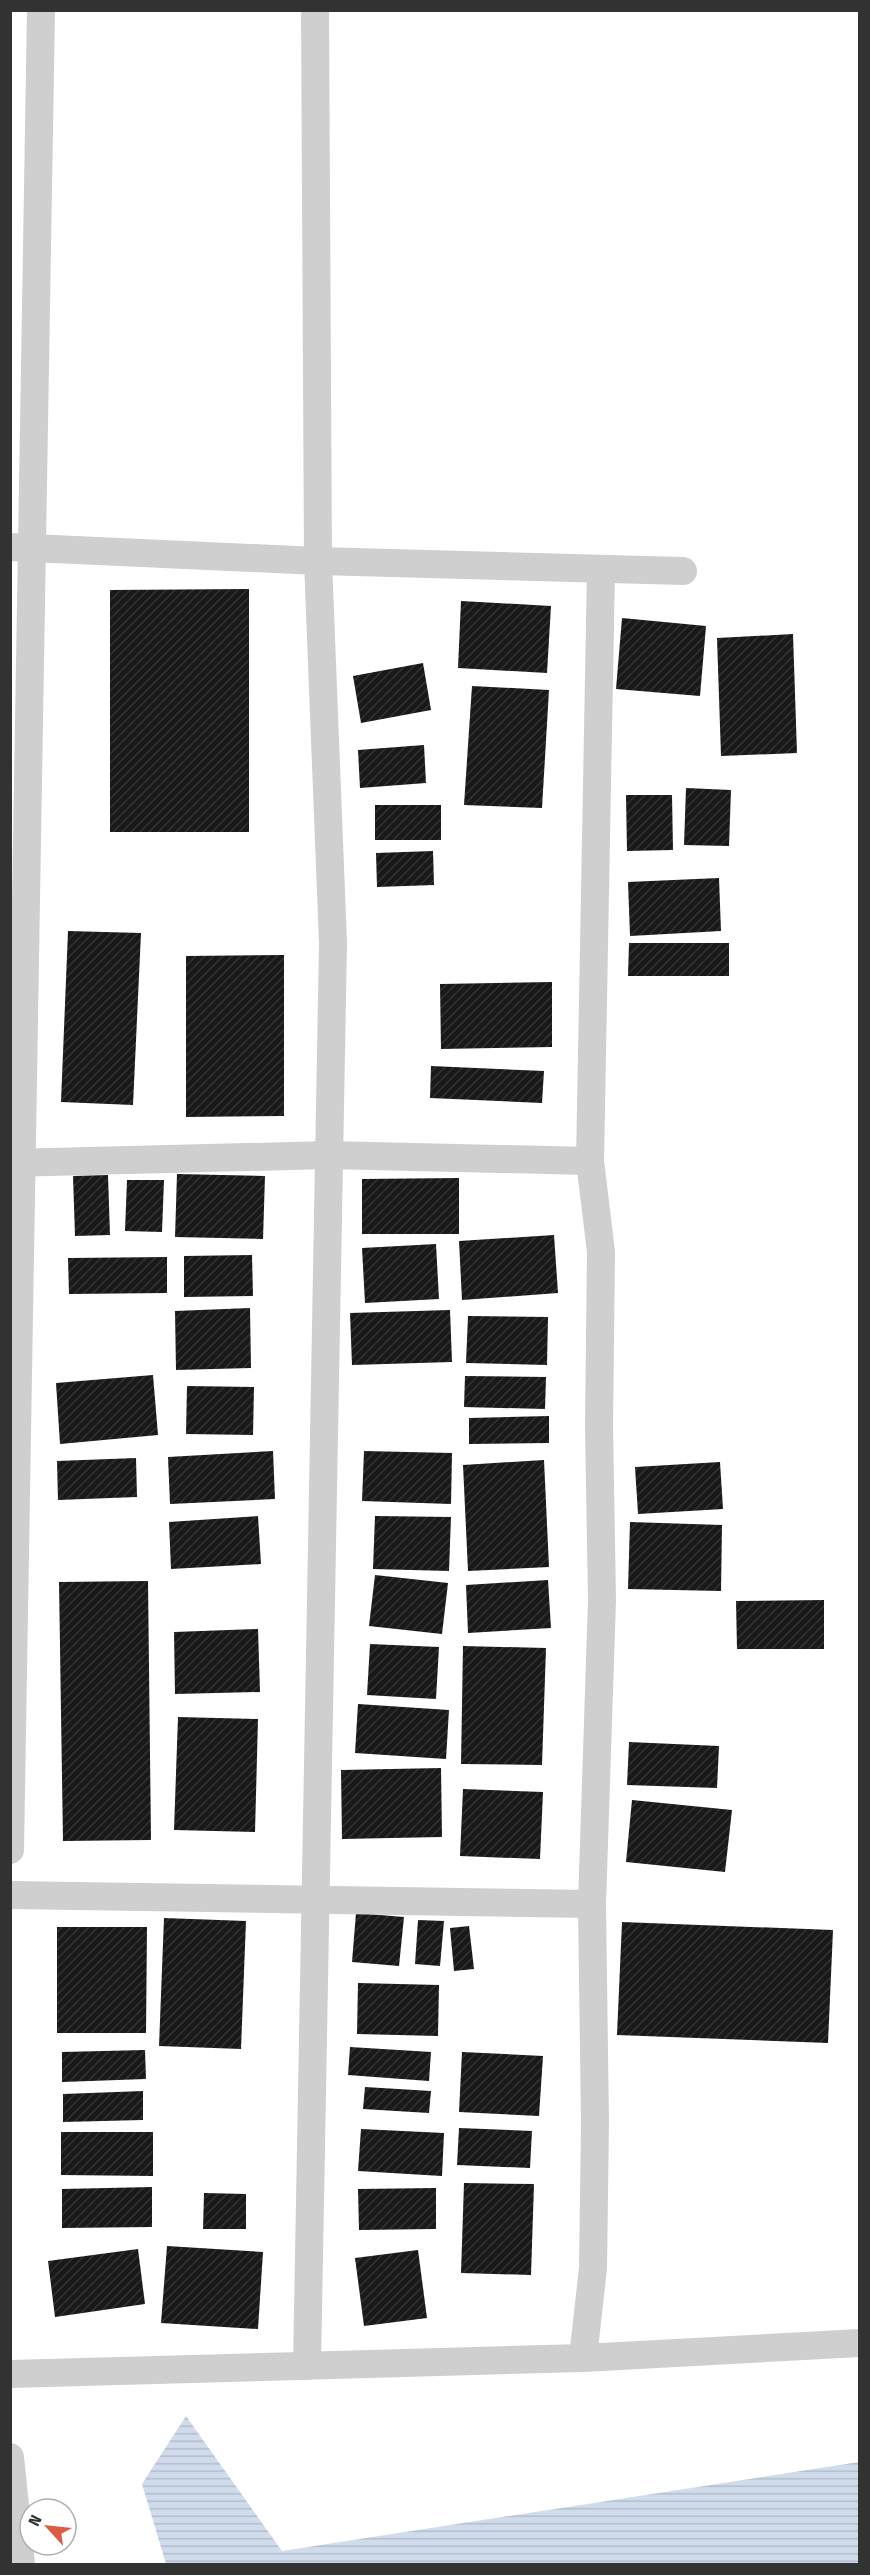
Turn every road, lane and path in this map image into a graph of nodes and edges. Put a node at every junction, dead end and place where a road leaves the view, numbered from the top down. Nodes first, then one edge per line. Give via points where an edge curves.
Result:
1 (41, 10) edge
2 (315, 10) edge
3 (22, 547) edge
4 (318, 561) junction
5 (601, 570) junction
6 (683, 571) dead end
7 (328, 1155) junction
8 (590, 1161) junction
9 (16, 1163) edge
10 (10, 1850) edge
11 (10, 1895) edge
12 (315, 1899) junction
13 (592, 1904) junction
14 (860, 2343) edge
15 (583, 2358) junction
16 (307, 2366) junction
17 (10, 2374) edge
18 (10, 2457) edge
19 (21, 2565) edge

1 - 3 street
2 - 4 street
3 - 4 street
3 - 9 street
4 - 5 street
4 - 7 street via 333,943
5 - 6 street
5 - 8 street
7 - 8 street
7 - 9 street
7 - 12 street
8 - 13 street via 601,1252 602,1600
9 - 10 street
11 - 12 street
12 - 13 street
12 - 16 street
13 - 15 street via 593,2268
14 - 15 street
15 - 16 street
16 - 17 street
18 - 19 street

